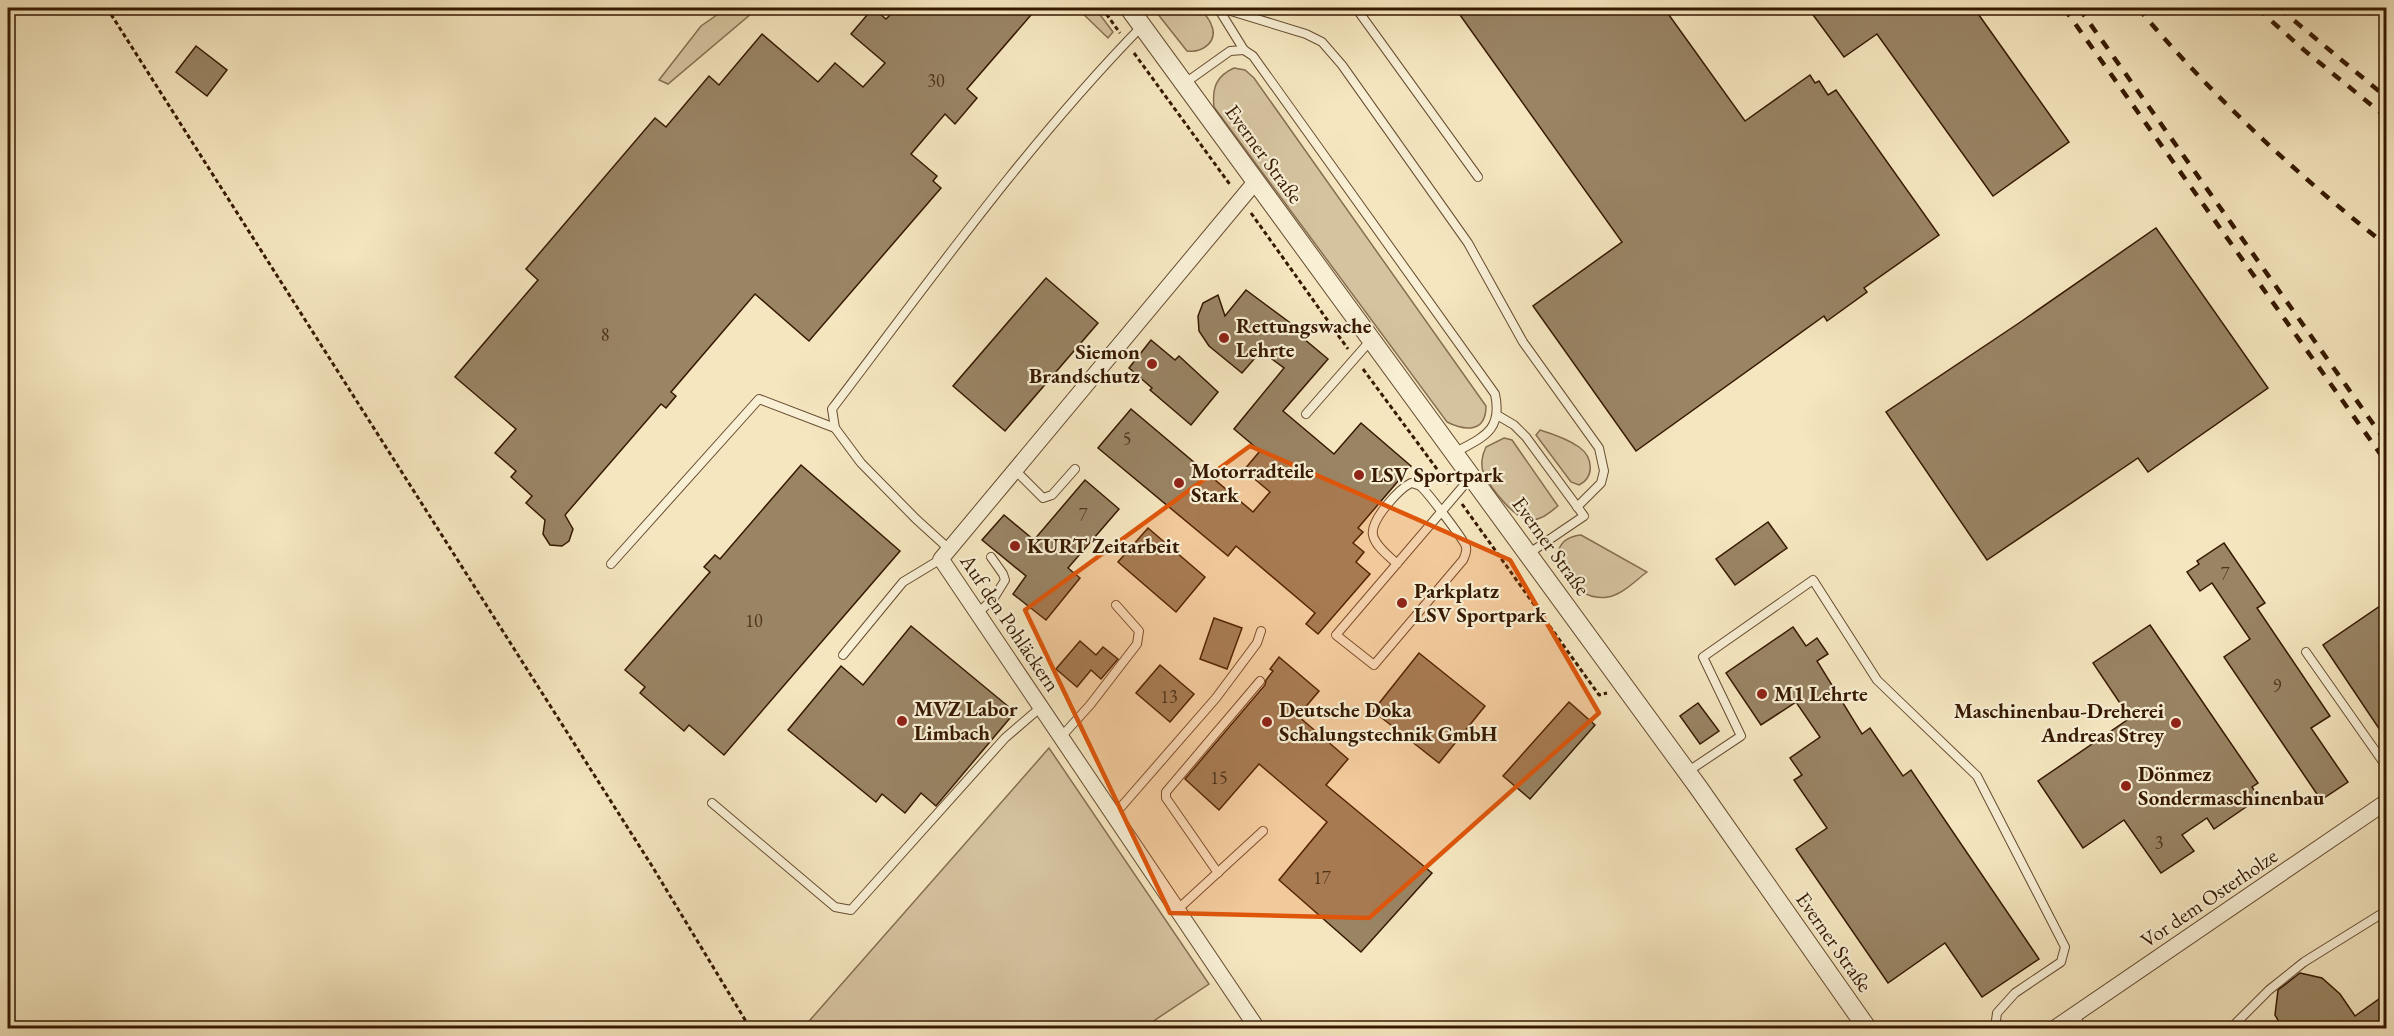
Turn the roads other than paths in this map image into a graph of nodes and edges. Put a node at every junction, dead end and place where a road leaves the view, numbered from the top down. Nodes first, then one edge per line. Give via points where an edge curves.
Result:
1 (1129, 8) edge
2 (1220, 8) edge
3 (1356, 8) edge
4 (1142, 26) junction
5 (1244, 50) junction
6 (1185, 83) junction
7 (1478, 177) dead end
8 (1256, 181) junction
9 (1372, 339) junction
10 (1306, 414) dead end
11 (1497, 415) junction
12 (835, 428) junction
13 (1455, 453) junction
14 (1075, 469) dead end
15 (1015, 470) junction
16 (1472, 476) junction
17 (1577, 507) junction
18 (1441, 513) junction
19 (945, 554) junction
20 (1528, 554) junction
21 (991, 557) dead end
22 (611, 564) dead end
23 (1397, 564) junction
24 (1116, 605) dead end
25 (978, 613) junction
26 (1261, 631) dead end
27 (2306, 652) dead end
28 (843, 655) dead end
29 (1260, 681) dead end
30 (1041, 707) junction
31 (1061, 737) junction
32 (2386, 766) edge
33 (1688, 772) junction
34 (2386, 802) edge
35 (712, 803) dead end
36 (1114, 815) junction
37 (1263, 831) dead end
38 (1218, 873) junction
39 (1177, 910) junction
40 (2386, 911) edge
41 (2078, 1022) edge
42 (1257, 1029) edge
43 (1867, 1029) edge
44 (1995, 1029) edge
45 (2055, 1029) edge
46 (2231, 1029) edge

1 - 4 street, Everner Straße
2 - 5 lane
2 - 17 lane via 1306,33 1322,42 1342,65 1468,243 1523,342 1599,448 1604,471 1601,483
3 - 7 lane
4 - 6 street, Everner Straße
4 - 12 lane via 1100,69 970,227 832,409
5 - 6 lane via 1230,51
5 - 11 lane via 1253,56 1495,393
6 - 8 street, Everner Straße
8 - 9 street, Everner Straße
8 - 15 street, Auf den Pohläckern
9 - 10 lane
9 - 13 street, Everner Straße
11 - 13 lane via 1488,434
11 - 17 lane via 1526,436
12 - 19 lane via 861,463
12 - 22 lane via 759,399
13 - 16 street, Everner Straße
14 - 15 lane via 1052,495 1043,498
15 - 19 street, Auf den Pohläckern
16 - 18 lane
16 - 20 street, Everner Straße
17 - 20 lane via 1584,516
18 - 23 lane
18 - 23 lane via 1427,493 1411,483 1386,506 1372,534
18 - 23 lane via 1466,546 1463,561 1374,665 1336,635
19 - 25 street, Auf den Pohläckern
19 - 28 lane via 903,582
20 - 33 street, Everner Straße
21 - 25 lane via 1005,580
24 - 31 lane via 1138,632 1137,644
25 - 30 street, Auf den Pohläckern
26 - 36 lane via 1257,643 1216,698
27 - 32 lane
29 - 38 lane via 1166,792 1166,798
30 - 31 street, Auf den Pohläckern
30 - 35 lane via 1005,738 851,910 835,907
31 - 36 street, Auf den Pohläckern
33 - 43 street, Everner Straße
33 - 44 lane via 1741,736 1703,657 1813,580 1877,680 1977,776 2065,947 2061,962 2015,993 1997,1012
34 - 41 street, Vor dem Osterholze
36 - 39 street, Auf den Pohläckern
37 - 38 lane
38 - 39 lane
39 - 42 street, Auf den Pohläckern
40 - 46 lane via 2304,962 2269,990
41 - 45 street, Vor dem Osterholze

